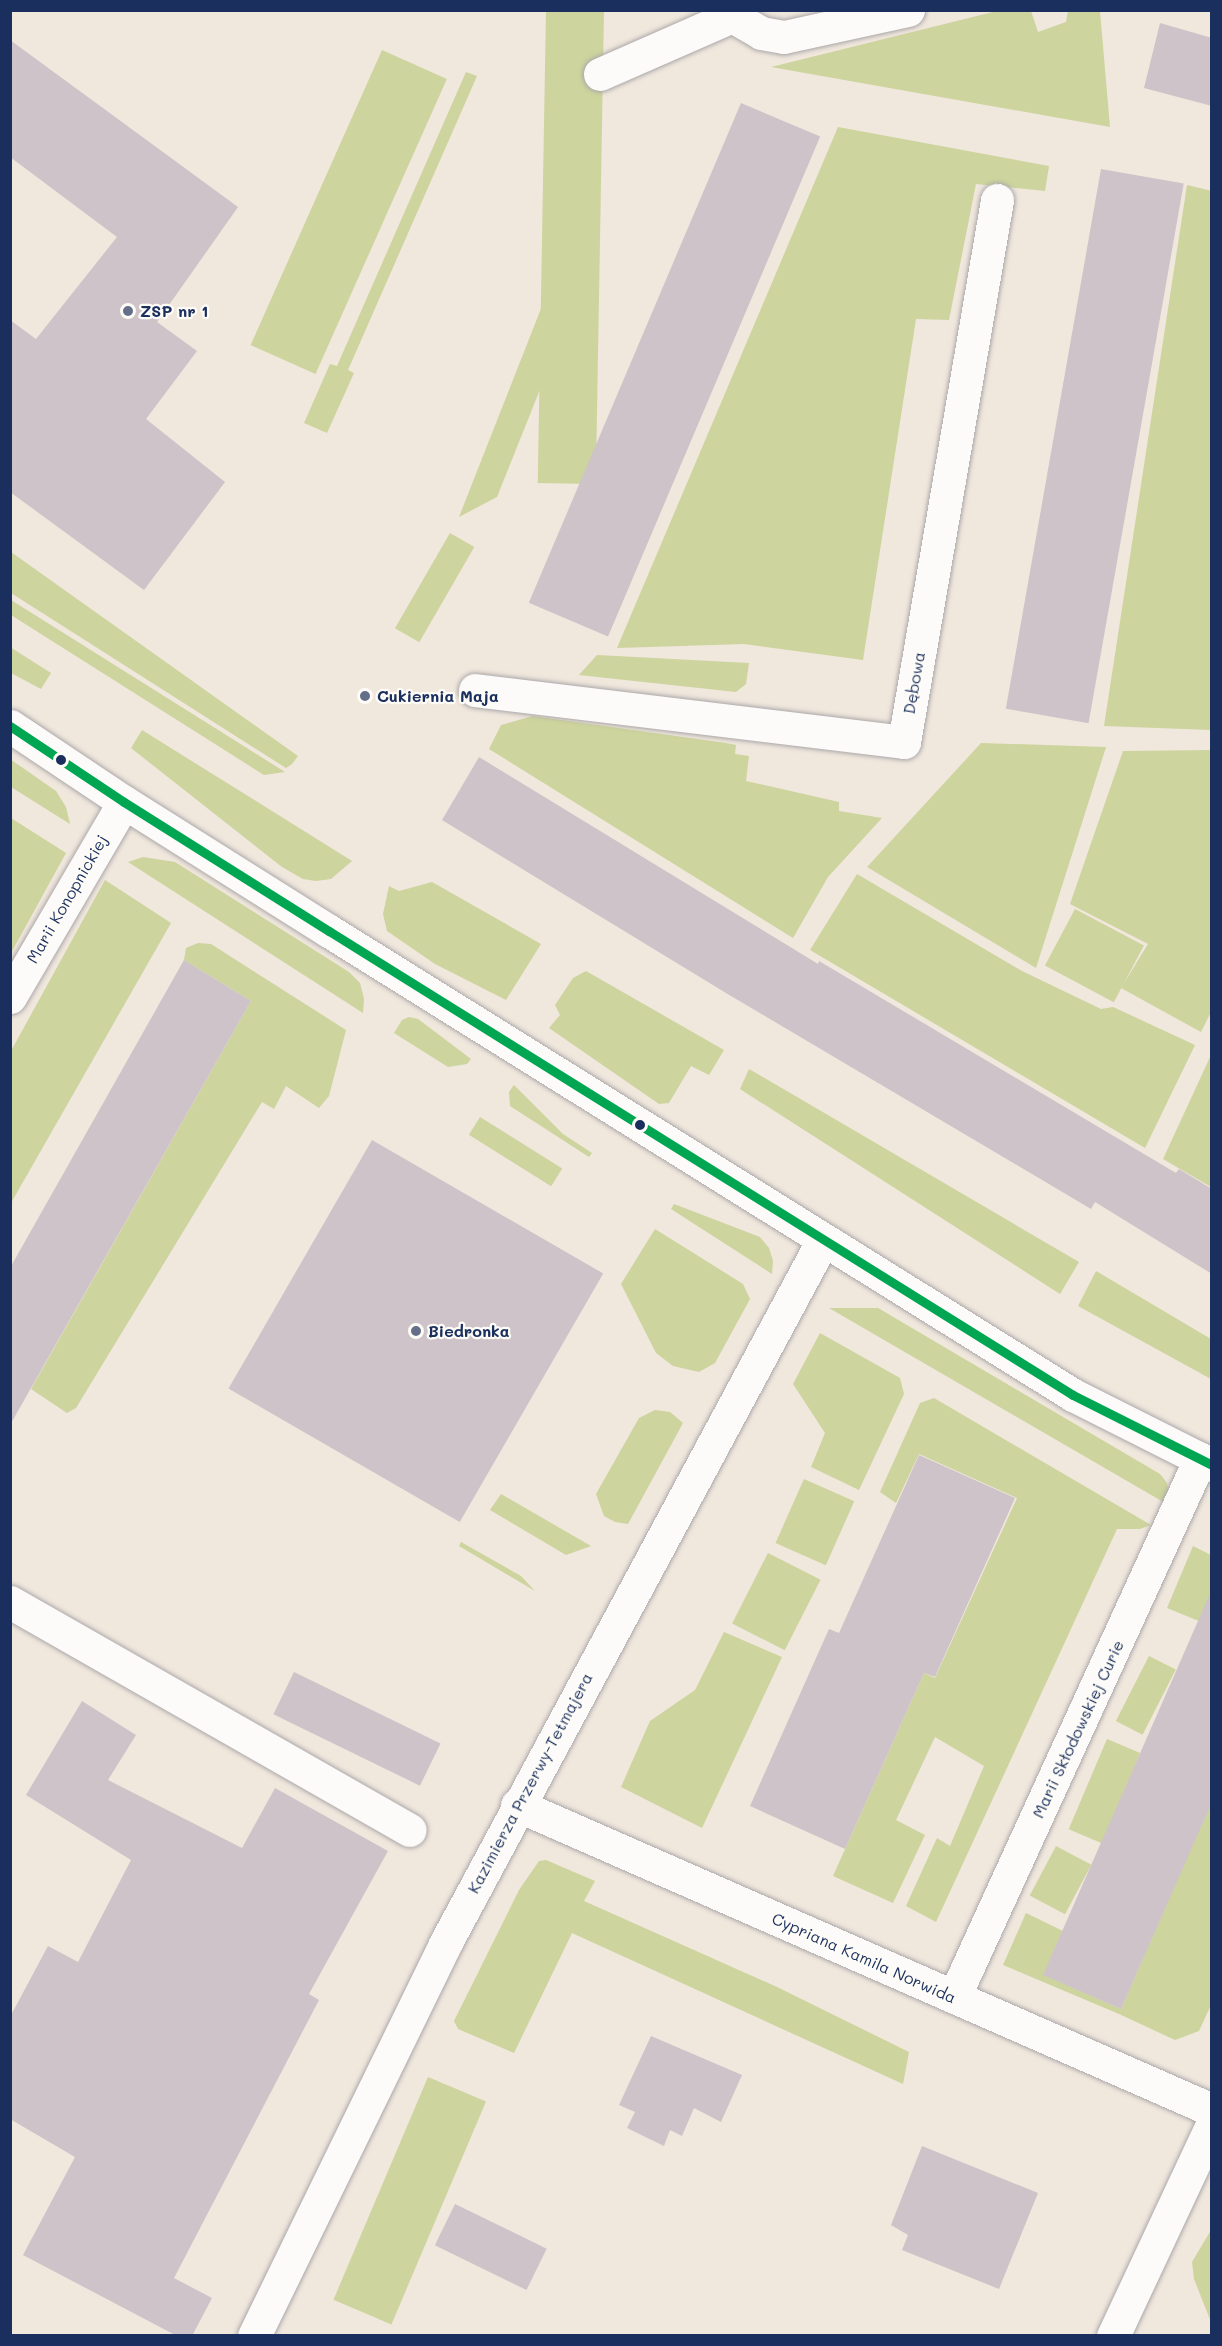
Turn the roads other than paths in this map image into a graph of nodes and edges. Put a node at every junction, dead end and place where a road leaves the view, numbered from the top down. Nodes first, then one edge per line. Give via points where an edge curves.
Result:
1 (908, 10) edge
2 (731, 13) edge
3 (600, 74) dead end
4 (997, 200) dead end
5 (475, 690) dead end
6 (10, 726) edge
7 (124, 802) junction
8 (10, 997) edge
9 (823, 1240) junction
10 (1206, 1462) edge
11 (10, 1602) edge
12 (517, 1805) junction
13 (409, 1830) dead end
14 (954, 1997) junction
15 (1212, 2110) edge
16 (1212, 2125) edge
17 (254, 2336) edge
18 (1113, 2336) edge

1 - 2 street via 784,37 761,33
2 - 3 street
4 - 5 street, Dębowa via 904,742
6 - 7 street
7 - 8 street, Marii Konopnickiej
7 - 9 street
9 - 10 street via 1073,1395
9 - 12 street, Kazimierza Przerwy-Tetmajera
10 - 14 street, Marii Skłodowskiej Curie
11 - 13 street
12 - 14 street, Cypriana Kamila Norwida
12 - 17 street, Kazimierza Przerwy-Tetmajera
14 - 15 street, Cypriana Kamila Norwida
16 - 18 street

